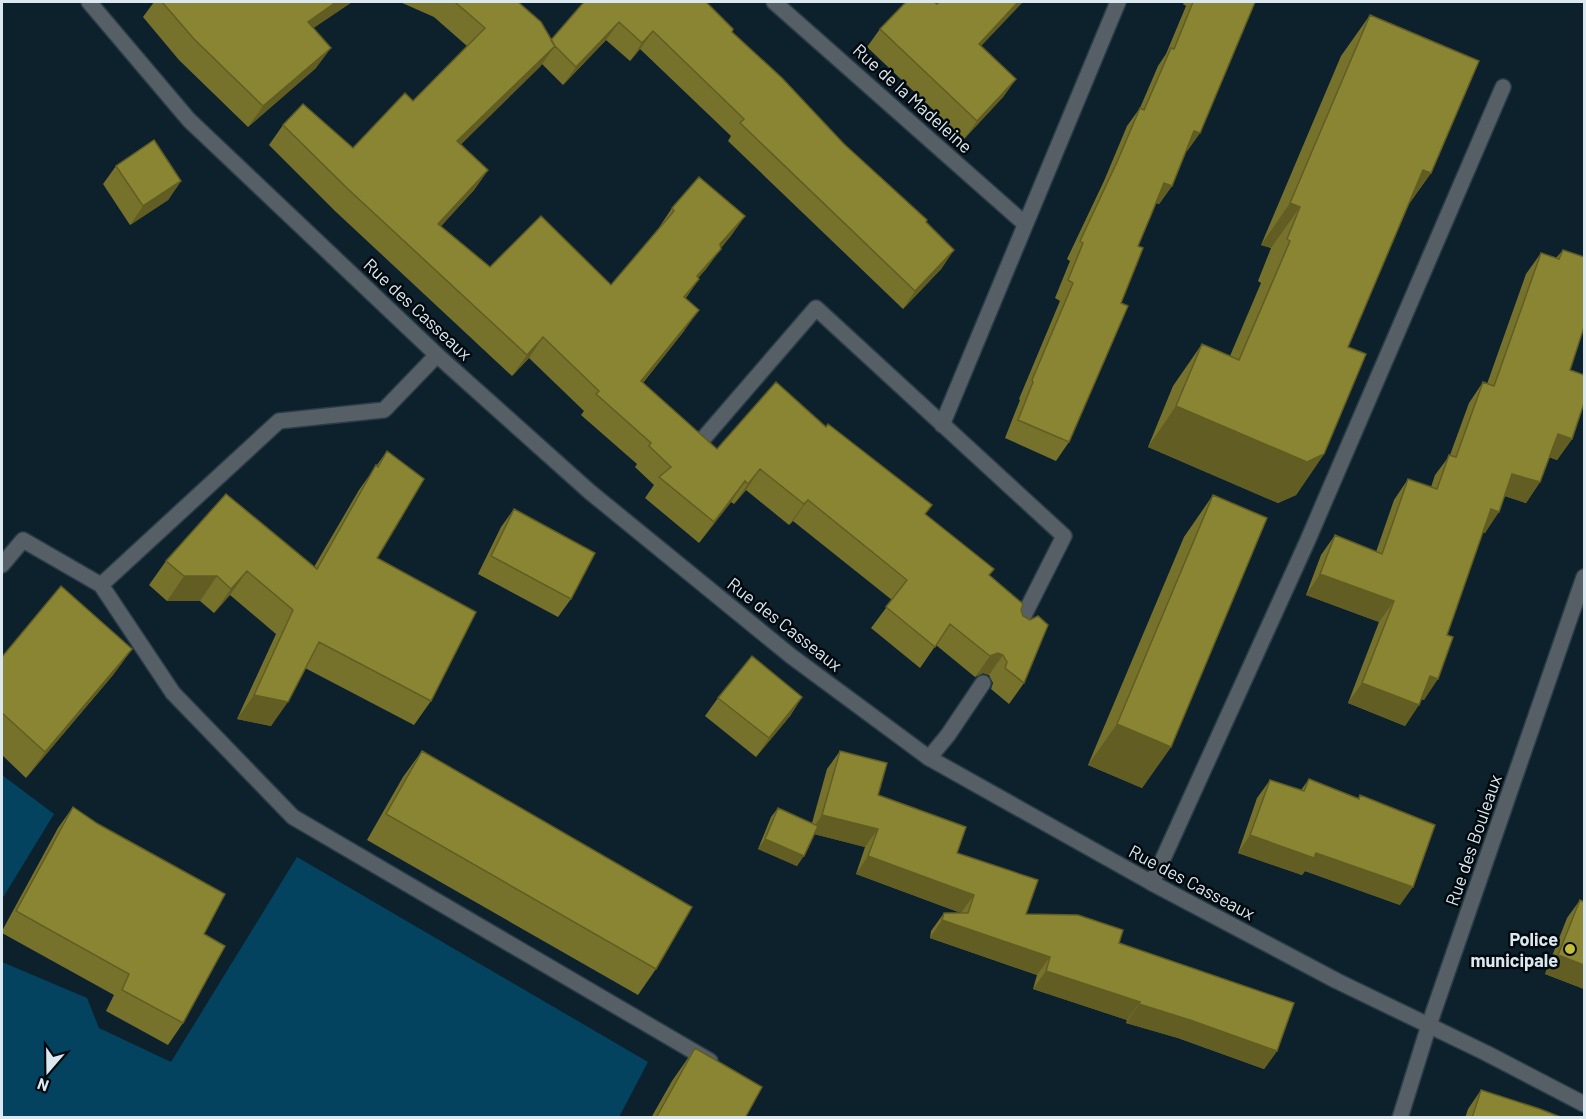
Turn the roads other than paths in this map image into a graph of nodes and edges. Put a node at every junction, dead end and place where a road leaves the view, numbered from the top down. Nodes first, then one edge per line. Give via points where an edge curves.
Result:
1 (89, 2) edge
2 (774, 2) edge
3 (1118, 2) edge
4 (1503, 87) dead end
5 (1025, 224) junction
6 (438, 355) junction
7 (942, 425) junction
8 (703, 439) edge
9 (2, 565) edge
10 (1584, 577) edge
11 (101, 585) junction
12 (1016, 631) edge
13 (983, 683) dead end
14 (930, 758) junction
15 (1152, 883) junction
16 (1429, 1025) junction
17 (719, 1066) edge
18 (1584, 1104) edge
19 (1400, 1118) edge

1 - 6 street, Rue des Casseaux via 189,120
2 - 5 street, Rue de la Madeleine
3 - 5 street
4 - 15 street via 1307,542
5 - 7 street
6 - 11 street via 384,410 279,421
6 - 14 street, Rue des Casseaux via 642,535 791,656
7 - 8 street via 816,308
7 - 12 street via 1064,536
9 - 11 street via 23,540
10 - 16 street, Rue des Bouleaux
11 - 17 street via 173,693 293,817
13 - 14 street
14 - 15 street, Rue des Casseaux
15 - 16 street, Rue des Casseaux
16 - 18 street, Rue des Casseaux
16 - 19 street, Rue des Bouleaux

